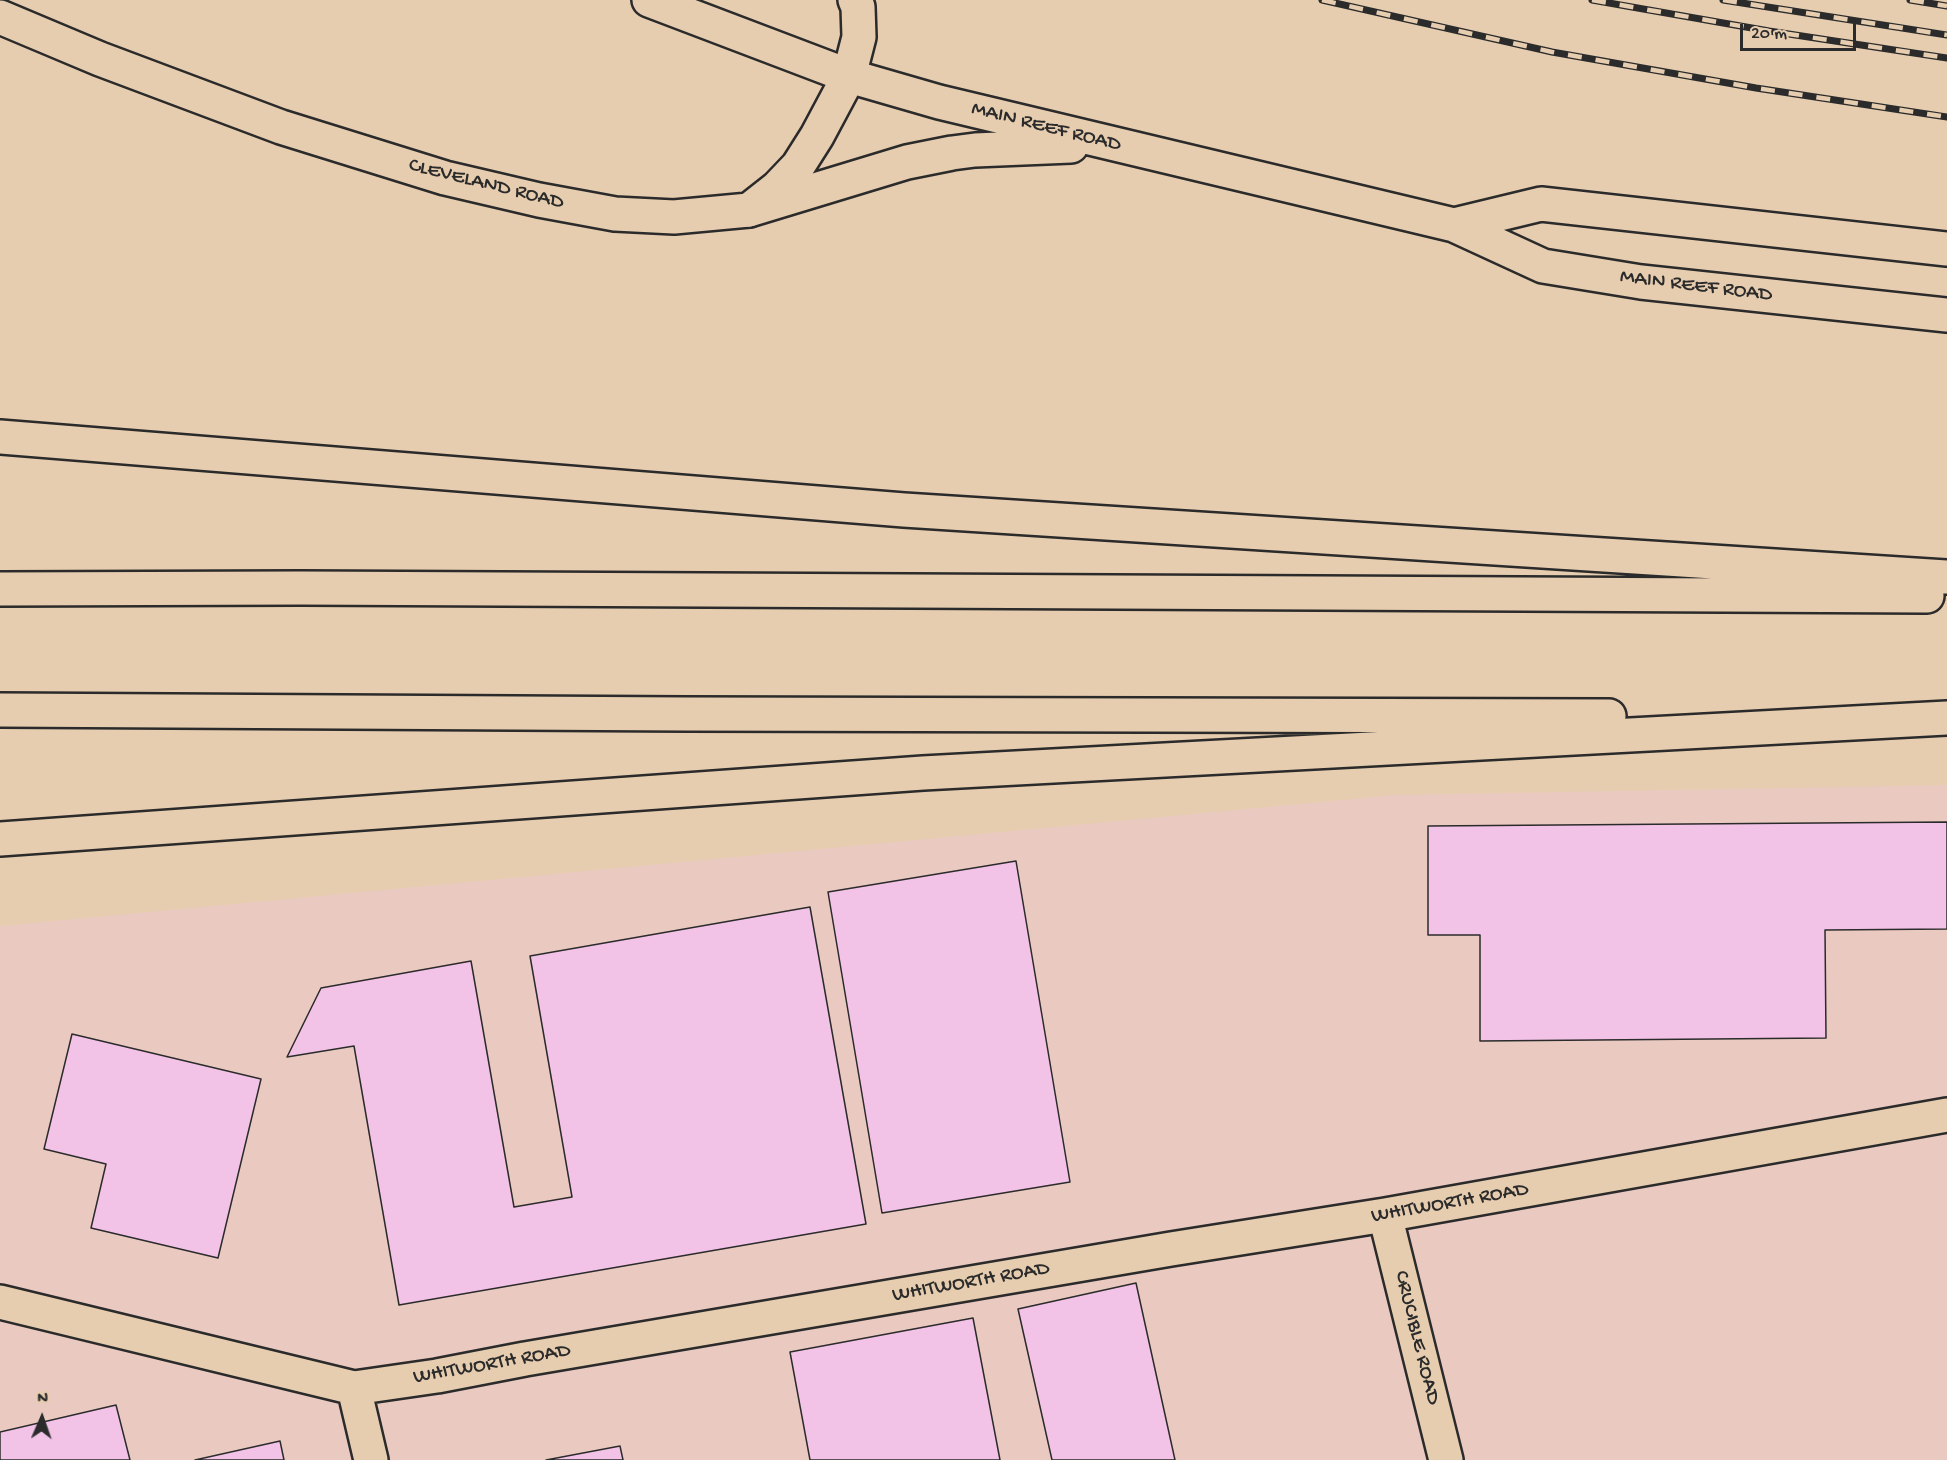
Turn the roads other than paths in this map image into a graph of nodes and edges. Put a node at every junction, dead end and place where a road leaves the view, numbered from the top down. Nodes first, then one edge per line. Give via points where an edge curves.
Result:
1 (649, 0) edge
2 (855, 0) edge
3 (0, 17) edge
4 (849, 76) junction
5 (1112, 144) junction
6 (749, 210) junction
7 (1454, 225) junction
8 (1947, 249) edge
9 (1947, 315) edge
10 (0, 437) edge
11 (1947, 577) edge
12 (0, 589) edge
13 (1947, 597) edge
14 (0, 710) edge
15 (1947, 718) edge
16 (0, 839) edge
17 (1947, 1115) edge
18 (1385, 1215) junction
19 (0, 1302) edge
20 (354, 1388) junction
21 (371, 1460) edge
22 (1446, 1460) edge

1 - 4 main road, MAIN REEF ROAD
2 - 4 main road via 859,37
3 - 6 main road, CLEVELAND ROAD via 281,127 445,178 615,214 674,217
4 - 5 main road, MAIN REEF ROAD
4 - 6 main road via 798,166 777,189
5 - 6 main road, CLEVELAND ROAD via 952,153 907,162
5 - 7 main road, MAIN REEF ROAD
7 - 8 main road, MAIN REEF ROAD via 1541,204
7 - 9 main road, MAIN REEF ROAD via 1543,266 1641,282
10 - 11 main road via 904,510
12 - 13 main road
14 - 15 main road
15 - 16 main road via 923,773
17 - 18 main road, WHITWORTH ROAD
18 - 20 main road, WHITWORTH ROAD
18 - 22 main road, CRUCIBLE ROAD
19 - 20 main road, WHITWORTH ROAD
20 - 21 main road

